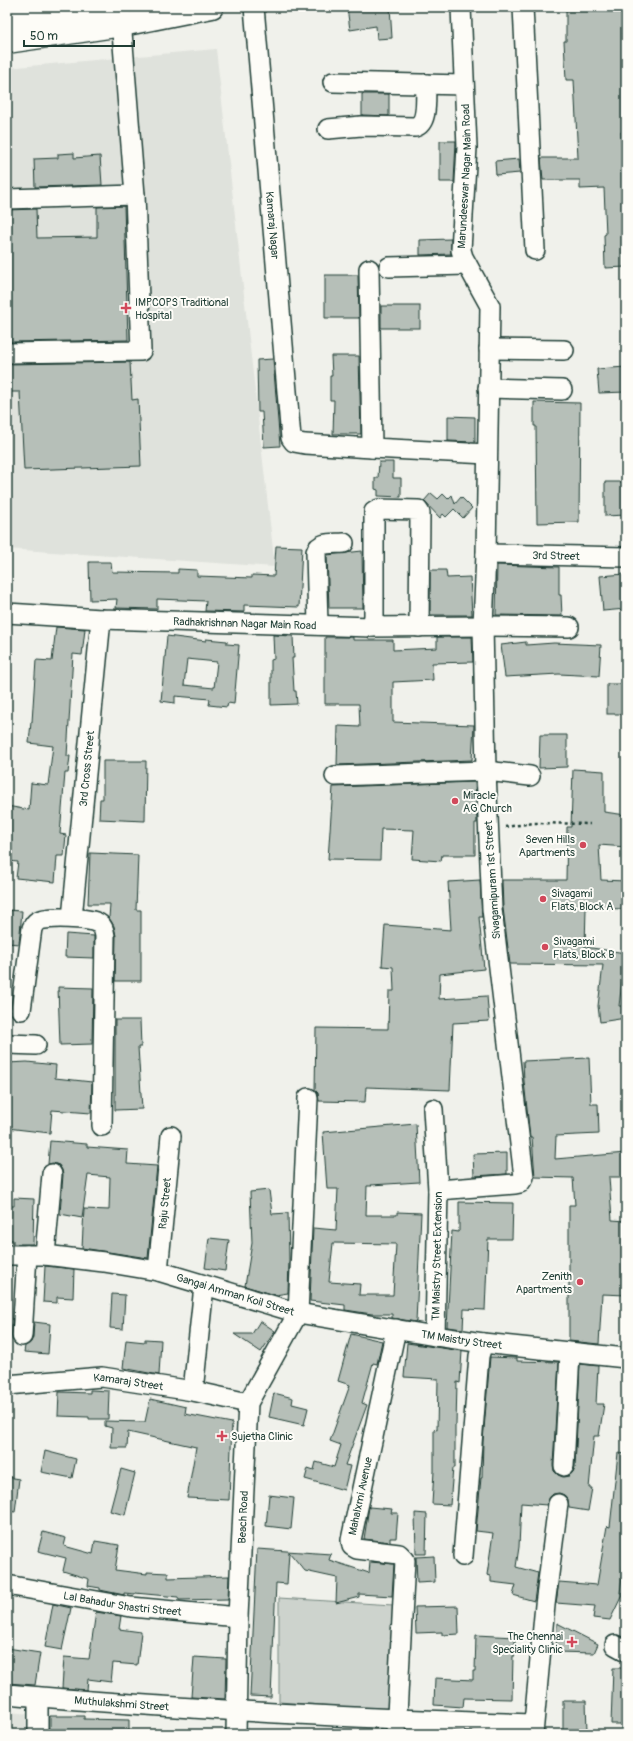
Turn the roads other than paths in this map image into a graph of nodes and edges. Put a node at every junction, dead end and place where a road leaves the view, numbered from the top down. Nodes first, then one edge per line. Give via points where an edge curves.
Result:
1 (212, 7) edge
2 (254, 7) edge
3 (461, 7) edge
4 (523, 7) edge
5 (118, 13) edge
6 (7, 21) edge
7 (7, 42) edge
8 (333, 82) dead end
9 (426, 84) junction
10 (464, 85) junction
11 (328, 129) dead end
12 (135, 195) junction
13 (7, 199) edge
14 (535, 250) dead end
15 (467, 265) junction
16 (389, 267) dead end
17 (369, 269) dead end
18 (489, 349) junction
19 (564, 350) dead end
20 (7, 353) edge
21 (488, 388) junction
22 (562, 390) dead end
23 (372, 448) junction
24 (487, 454) junction
25 (344, 543) dead end
26 (486, 554) junction
27 (626, 557) edge
28 (7, 613) edge
29 (101, 620) junction
30 (318, 626) junction
31 (483, 626) junction
32 (372, 627) junction
33 (419, 627) junction
34 (569, 627) dead end
35 (486, 771) junction
36 (335, 776) dead end
37 (530, 776) dead end
38 (72, 918) junction
39 (21, 1010) dead end
40 (7, 1044) edge
41 (36, 1045) dead end
42 (308, 1098) dead end
43 (433, 1109) dead end
44 (102, 1126) dead end
45 (171, 1136) dead end
46 (52, 1174) dead end
47 (523, 1180) joint
48 (438, 1190) junction
49 (7, 1255) edge
50 (36, 1255) junction
51 (158, 1271) junction
52 (204, 1286) junction
53 (298, 1313) junction
54 (396, 1329) junction
55 (22, 1336) dead end
56 (435, 1336) junction
57 (483, 1343) junction
58 (570, 1353) junction
59 (626, 1358) edge
60 (7, 1385) edge
61 (193, 1391) junction
62 (248, 1403) junction
63 (564, 1466) dead end
64 (558, 1504) dead end
65 (463, 1556) dead end
66 (7, 1585) edge
67 (238, 1617) junction
68 (7, 1694) edge
69 (38, 1697) junction
70 (236, 1711) junction
71 (396, 1727) edge
72 (533, 1729) edge
73 (38, 1734) edge
74 (236, 1734) edge

1 - 5 main road
2 - 23 street, Kamaraj Nagar via 291,438 294,442
3 - 10 street, Marundeeswar Nagar Main Road
4 - 14 street
5 - 6 main road
5 - 7 main road
5 - 12 street
8 - 9 street
9 - 10 street
9 - 11 street via 424,120 415,128 361,126
10 - 15 street, Marundeeswar Nagar Main Road via 467,147 461,250
12 - 13 street
12 - 20 street via 142,351
15 - 16 street
15 - 18 street, Marundeeswar Nagar Main Road via 490,306
17 - 23 street
18 - 19 street
18 - 21 street, Marundeeswar Nagar Main Road
21 - 22 street
21 - 24 street, Marundeeswar Nagar Main Road
23 - 24 street
24 - 26 street, Marundeeswar Nagar Main Road
25 - 30 street via 321,545 317,548
26 - 27 street, 3rd Street
26 - 31 street, Marundeeswar Nagar Main Road
28 - 29 street, Radhakrishnan Nagar Main Road
29 - 30 street, Radhakrishnan Nagar Main Road
29 - 38 street, 3rd Cross Street
30 - 32 street, Radhakrishnan Nagar Main Road
31 - 33 street, Radhakrishnan Nagar Main Road
31 - 34 street, Radhakrishnan Nagar Main Road
31 - 35 street, Sivagamipuram 1st Street
32 - 33 street, Radhakrishnan Nagar Main Road
32 - 33 street via 374,512 379,509 418,510 420,513
35 - 36 street
35 - 37 street
35 - 47 street, Sivagamipuram 1st Street via 492,909
38 - 39 street via 42,919 32,928
38 - 44 street via 99,923 105,936
40 - 41 street
42 - 53 street, Gangai Amman Koil Street
43 - 48 street
45 - 51 street, Raju Street
46 - 50 street
47 - 48 street, TM Maistry Street Extension via 516,1184
48 - 56 street, TM Maistry Street Extension
49 - 50 street, Gangai Amman Koil Street
50 - 51 street, Gangai Amman Koil Street
50 - 55 street
51 - 52 street, Gangai Amman Koil Street
52 - 53 street, Gangai Amman Koil Street
52 - 61 street
53 - 54 street, TM Maistry Street
53 - 62 street, Beach Road
54 - 56 street, TM Maistry Street
54 - 71 street, Mahalxmi Avenue via 351,1540 352,1546 357,1550 399,1554 405,1560
56 - 57 street, TM Maistry Street
57 - 58 street, TM Maistry Street
57 - 65 street
58 - 59 street, TM Maistry Street
58 - 63 street
60 - 61 street, Kamaraj Street via 102,1377
61 - 62 street, Kamaraj Street
62 - 67 street, Beach Road
64 - 72 street
66 - 67 street, Lal Bahadur Shastri Street via 131,1607
67 - 70 street, Beach Road
68 - 69 street, Muthulakshmi Street
69 - 70 street, Muthulakshmi Street
69 - 73 street
70 - 71 street, Muthulakshmi Street
70 - 74 street, Beach Road
71 - 72 street, Muthulakshmi Street

